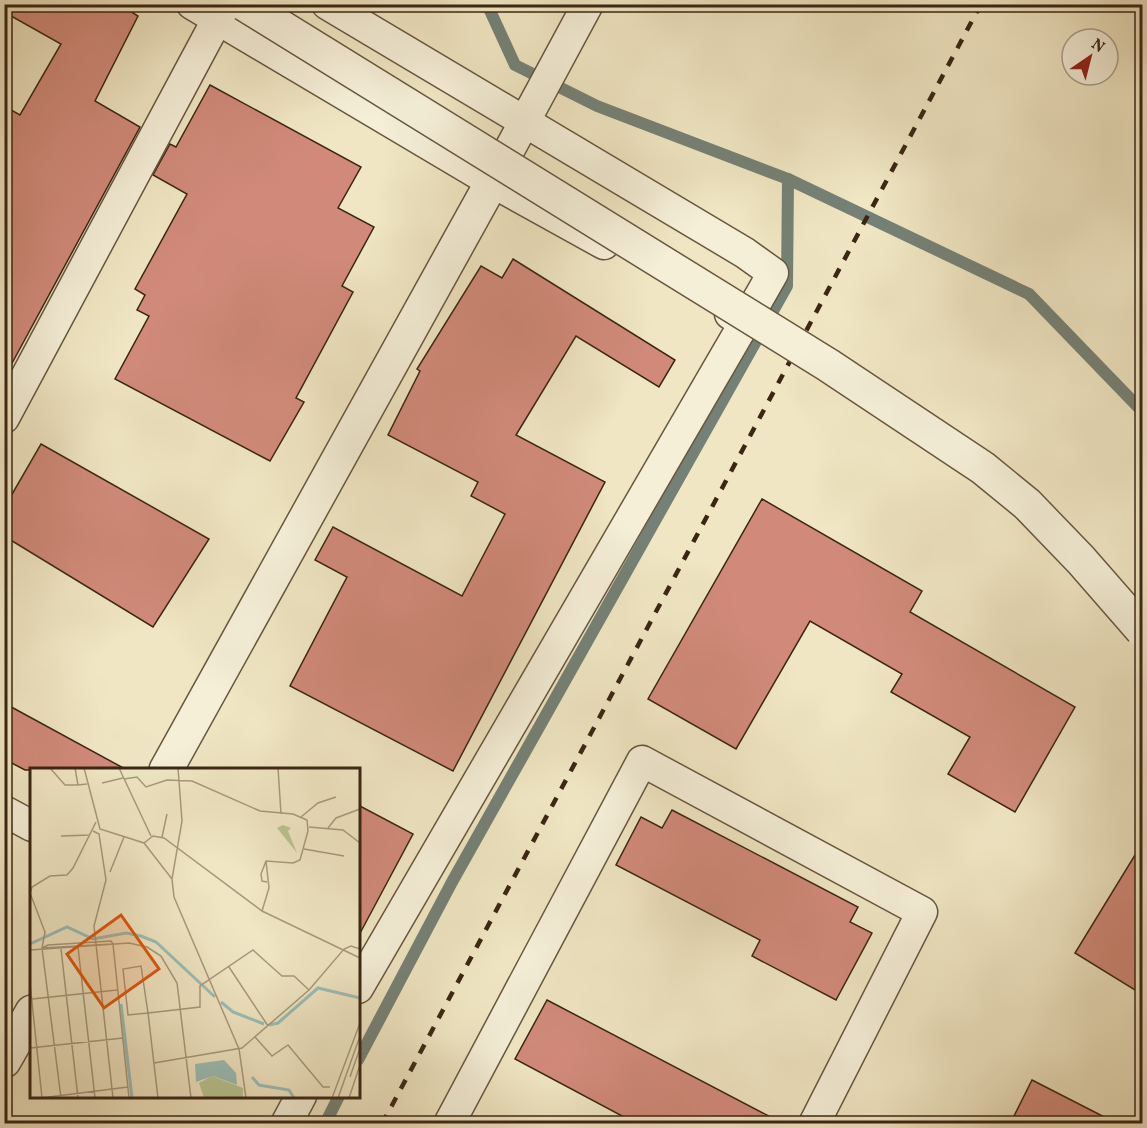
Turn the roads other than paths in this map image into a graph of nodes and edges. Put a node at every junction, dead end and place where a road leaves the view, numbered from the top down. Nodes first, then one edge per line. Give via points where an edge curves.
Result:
1 (192, 4) edge
2 (327, 4) edge
3 (588, 4) edge
4 (231, 12) edge
5 (525, 121) junction
6 (492, 182) junction
7 (745, 322) junction
8 (4, 418) edge
9 (1143, 630) edge
10 (167, 768) edge
11 (4, 811) edge
12 (30, 825) edge
13 (360, 985) edge
14 (30, 1016) edge
15 (4, 1061) edge
16 (300, 1098) edge
17 (286, 1124) edge
18 (449, 1124) edge
19 (814, 1124) edge

1 - 4 street
2 - 5 street
3 - 5 street
4 - 6 street
4 - 8 street
4 - 9 street, bridge via 828,365 983,468 1028,504
5 - 6 street
5 - 7 street via 773,273
6 - 7 street
6 - 10 street
7 - 13 street
11 - 12 street
14 - 15 street
16 - 17 street
18 - 19 street via 642,761 922,912

